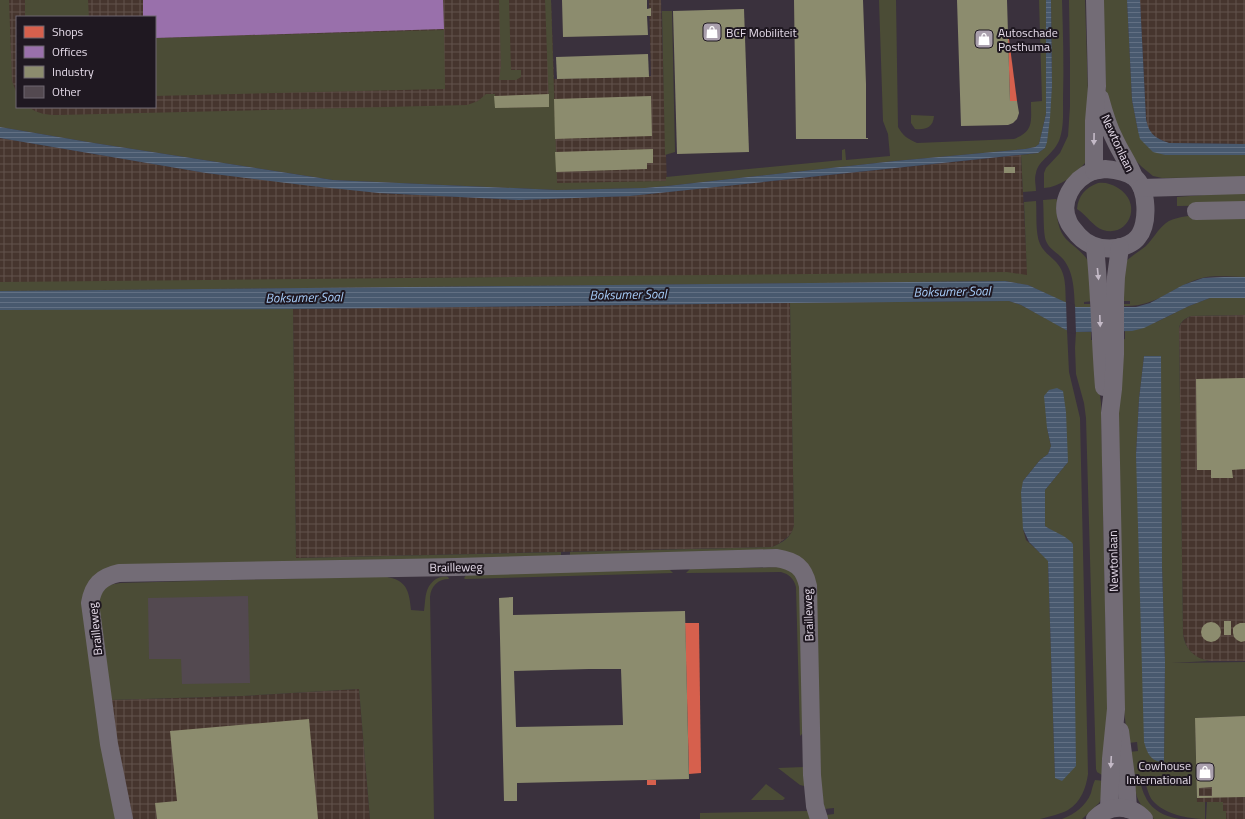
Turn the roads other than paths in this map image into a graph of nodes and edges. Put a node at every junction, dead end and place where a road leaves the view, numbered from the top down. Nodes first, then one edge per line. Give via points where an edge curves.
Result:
1 (1095, 0) edge
2 (1097, 86) junction
3 (1094, 171) junction
4 (1138, 182) junction
5 (1245, 185) edge
6 (1245, 210) edge
7 (1196, 211) dead end
8 (1095, 247) junction
9 (1120, 247) junction
10 (1107, 302) junction
11 (1116, 709) junction
12 (1128, 808) junction
13 (1102, 814) edge
14 (124, 819) edge
15 (818, 819) edge
16 (1144, 819) edge

1 - 2 street, Newtonlaan
2 -> 3 street, Newtonlaan
2 - 4 street, Newtonlaan via 1104,115 1115,141
3 - 4 street via 1116,170
3 - 8 street via 1082,177 1069,191 1065,209 1069,224 1084,240
4 - 5 street
4 - 9 street via 1145,201 1145,222 1140,235
6 - 7 street
8 - 9 street
8 -> 10 street, Newtonlaan
9 - 10 street, Newtonlaan via 1116,276
10 - 11 street, Newtonlaan via 1113,389 1110,413
11 - 12 street, Newtonlaan via 1125,761
11 -> 13 street, Newtonlaan
12 - 13 street via 1119,807
12 - 16 street
14 - 15 street, Brailleweg via 109,744 90,603 98,584 110,575 776,558 798,566 804,572 808,586 812,775

